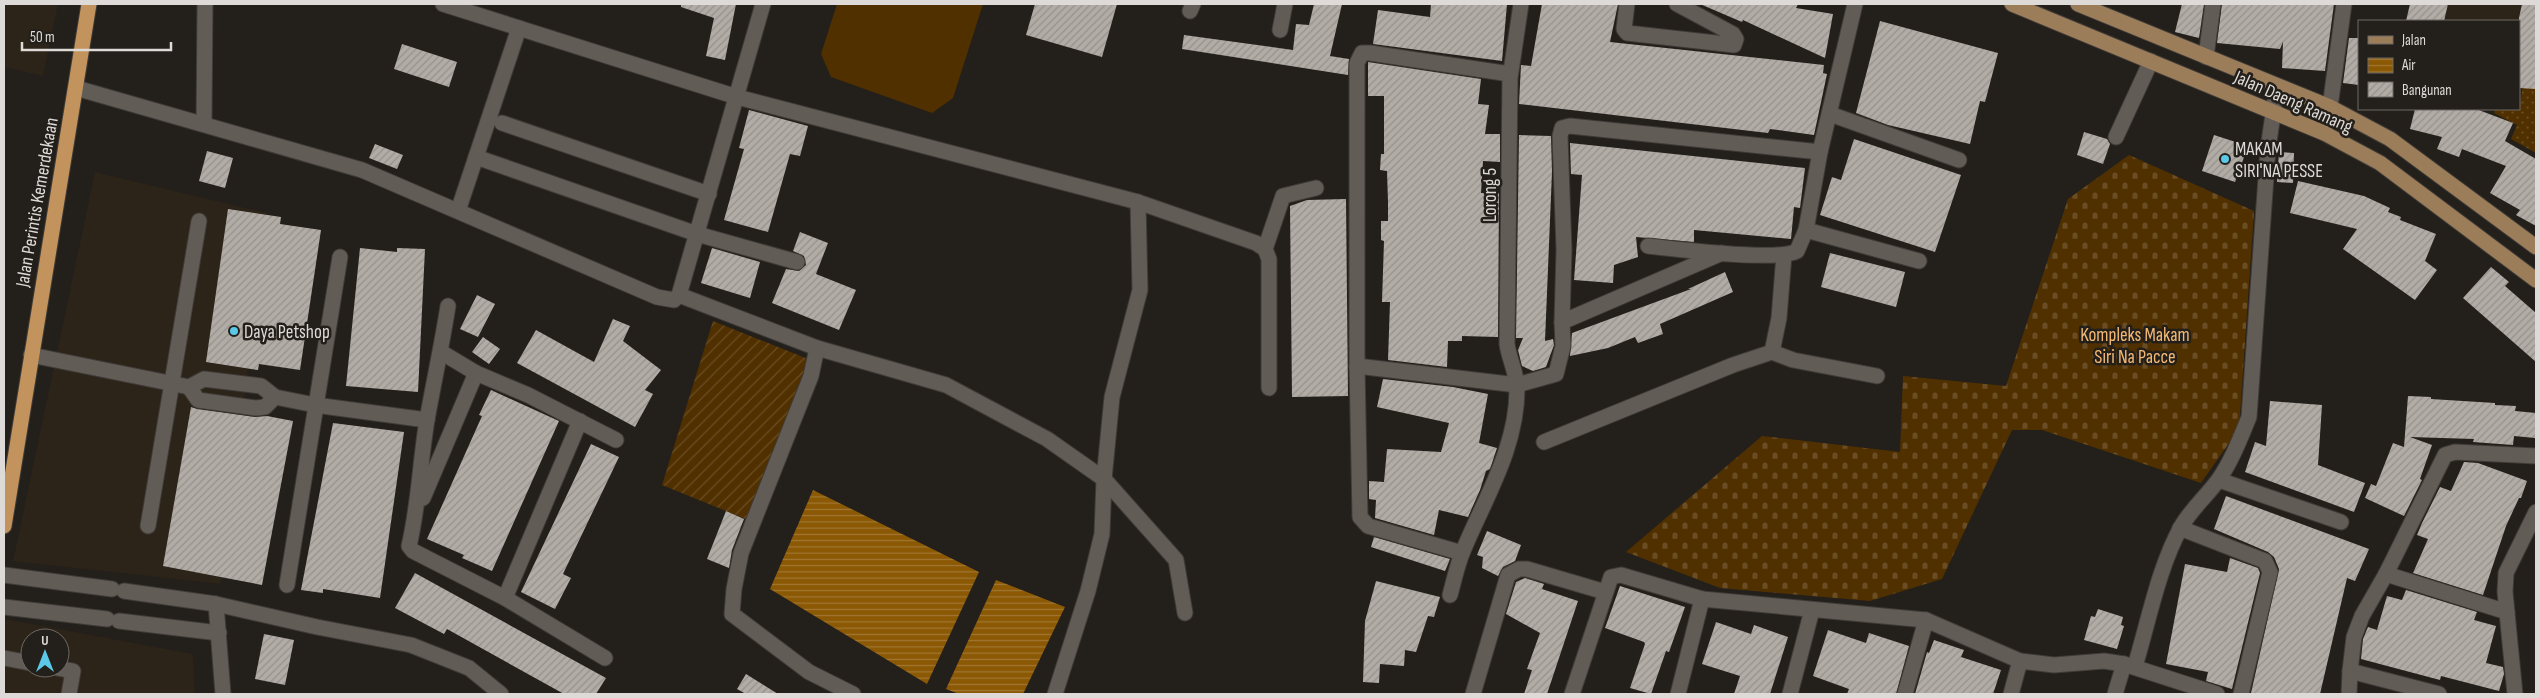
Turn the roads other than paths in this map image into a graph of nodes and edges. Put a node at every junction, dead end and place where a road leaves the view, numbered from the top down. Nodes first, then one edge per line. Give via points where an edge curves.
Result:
1 (89, 4) edge
2 (206, 4) edge
3 (443, 4) edge
4 (763, 4) edge
5 (1285, 4) edge
6 (1521, 4) edge
7 (1627, 4) edge
8 (1678, 4) edge
9 (1855, 4) edge
10 (2012, 4) edge
11 (2078, 4) edge
12 (2213, 4) edge
13 (2344, 4) edge
14 (519, 28) junction
15 (1280, 30) dead end
16 (2161, 38) junction
17 (2206, 57) junction
18 (2151, 61) junction
19 (1510, 74) junction
20 (2277, 86) junction
21 (76, 88) junction
22 (736, 96) junction
23 (2330, 107) junction
24 (2272, 113) junction
25 (1830, 114) junction
26 (204, 124) junction
27 (502, 124) dead end
28 (2324, 133) junction
29 (2116, 137) dead end
30 (1820, 152) junction
31 (476, 157) junction
32 (1958, 160) dead end
33 (1316, 188) dead end
34 (709, 194) junction
35 (1138, 202) junction
36 (458, 211) junction
37 (199, 221) dead end
38 (1806, 230) junction
39 (697, 234) junction
40 (1648, 246) dead end
41 (2536, 247) edge
42 (1265, 249) junction
43 (1722, 253) junction
44 (1784, 255) junction
45 (340, 257) dead end
46 (1919, 261) dead end
47 (797, 262) dead end
48 (2536, 280) edge
49 (679, 295) junction
50 (448, 306) dead end
51 (1562, 322) junction
52 (817, 348) junction
53 (441, 352) junction
54 (1772, 352) junction
55 (31, 354) junction
56 (1357, 366) junction
57 (476, 373) junction
58 (1878, 376) dead end
59 (172, 384) junction
60 (1517, 385) junction
61 (189, 387) junction
62 (1270, 388) dead end
63 (274, 397) junction
64 (315, 405) junction
65 (427, 420) junction
66 (580, 421) junction
67 (616, 440) dead end
68 (1544, 442) dead end
69 (2536, 456) edge
70 (1104, 480) junction
71 (2219, 480) junction
72 (2536, 512) edge
73 (416, 514) junction
74 (2340, 522) dead end
75 (4, 526) edge
76 (148, 526) dead end
77 (2180, 528) junction
78 (1462, 553) junction
79 (2386, 574) junction
80 (4, 575) edge
81 (287, 585) dead end
82 (1605, 592) junction
83 (1450, 595) dead end
84 (505, 598) junction
85 (1702, 599) junction
86 (216, 604) junction
87 (4, 607) edge
88 (1812, 610) junction
89 (2507, 612) junction
90 (1185, 613) dead end
91 (1926, 620) junction
92 (219, 633) junction
93 (4, 658) edge
94 (605, 658) dead end
95 (20, 661) edge
96 (2020, 661) junction
97 (2129, 665) junction
98 (70, 670) edge
99 (2350, 671) junction
100 (70, 694) edge
101 (223, 694) edge
102 (501, 694) edge
103 (853, 694) edge
104 (1055, 694) edge
105 (1473, 694) edge
106 (1572, 694) edge
107 (1678, 694) edge
108 (1790, 694) edge
109 (1905, 694) edge
110 (2010, 694) edge
111 (2115, 694) edge
112 (2217, 694) edge
113 (2241, 694) edge
114 (2349, 694) edge
115 (2439, 694) edge
116 (2515, 694) edge

1 - 21 highway, Jalan Perintis Kemerdekaan
2 - 26 street
3 - 14 street
4 - 22 street
5 - 15 street
6 - 19 street, Lorong 5
7 - 8 street via 1624,28 1627,33 1734,45 1736,39 1733,34
9 - 25 street
10 - 18 main road, Jalan Daeng Ramang
11 - 16 main road, Jalan Daeng Ramang
12 - 17 street
13 - 23 street
14 - 22 street
14 - 31 street
16 - 17 main road, Jalan Daeng Ramang
16 - 18 main road
17 - 20 main road, Jalan Daeng Ramang
18 - 24 main road, Jalan Daeng Ramang
18 - 29 street
19 - 56 street via 1370,52 1359,58
19 - 60 street, Lorong 5 via 1507,344
20 - 23 main road, Jalan Daeng Ramang
20 - 24 street
21 - 26 street
21 - 55 highway, Jalan Perintis Kemerdekaan
22 - 34 street
22 - 35 street
23 - 28 street
23 - 41 main road, Jalan Daeng Ramang via 2390,139
24 - 28 main road, Jalan Daeng Ramang
24 - 71 street via 2249,417 2236,451
25 - 30 street
25 - 32 street
26 - 36 street via 362,170
27 - 34 street
28 - 48 main road, Jalan Daeng Ramang via 2380,163
30 - 38 street
30 - 51 street via 1570,126 1562,128
31 - 36 street
31 - 39 street
33 - 42 street via 1283,196
34 - 39 street
35 - 42 street via 1256,243
35 - 70 street via 1140,290 1112,397
36 - 49 street via 658,297 674,300
37 - 59 street
38 - 44 street via 1797,251
38 - 46 street
39 - 47 street
39 - 49 street
40 - 43 street
42 - 62 street via 1270,259
43 - 44 street
43 - 51 street
44 - 54 street via 1779,318
45 - 64 street
49 - 52 street
50 - 53 street
51 - 60 street via 1563,346 1556,374
52 - 70 street via 946,385 1047,439
52 - 103 street via 811,376 742,553 732,614 809,672
53 - 57 street
53 - 65 street
54 - 58 street via 1794,360
54 - 68 street
55 - 59 street
55 - 75 highway, Jalan Perintis Kemerdekaan
56 - 60 street
56 - 78 street via 1360,517 1368,526
57 - 66 street
57 - 73 street
59 - 61 street
59 - 76 street
60 - 78 street, Lorong 5 via 1512,433 1503,463
61 - 63 street via 204,379 261,386
61 - 63 street via 198,400 256,408 265,407
63 - 64 street
64 - 65 street
64 - 81 street
65 - 73 street
66 - 67 street
66 - 84 street
69 - 79 street via 2455,452 2445,455
70 - 90 street via 1176,560
70 - 104 street via 1102,534 1088,591
71 - 74 street
71 - 77 street
72 - 89 street via 2506,573
73 - 84 street via 409,546 413,551
77 - 97 street
77 - 113 street via 2265,561 2269,567
78 - 83 street, Lorong 5
79 - 89 street
79 - 99 street via 2357,626
80 - 86 street
82 - 85 street via 1611,577 1621,575
82 - 105 street via 1527,569 1508,575
82 - 106 street
84 - 94 street
85 - 88 street
85 - 107 street
86 - 92 street
86 - 102 street via 411,645 469,668
87 - 92 street
88 - 91 street
88 - 108 street
89 - 116 street
91 - 96 street
91 - 109 street
92 - 101 street
93 - 95 street
96 - 97 street via 2054,665 2104,661
96 - 110 street
97 - 111 street
97 - 112 street
98 - 100 street via 74,671
99 - 114 street
99 - 115 street

